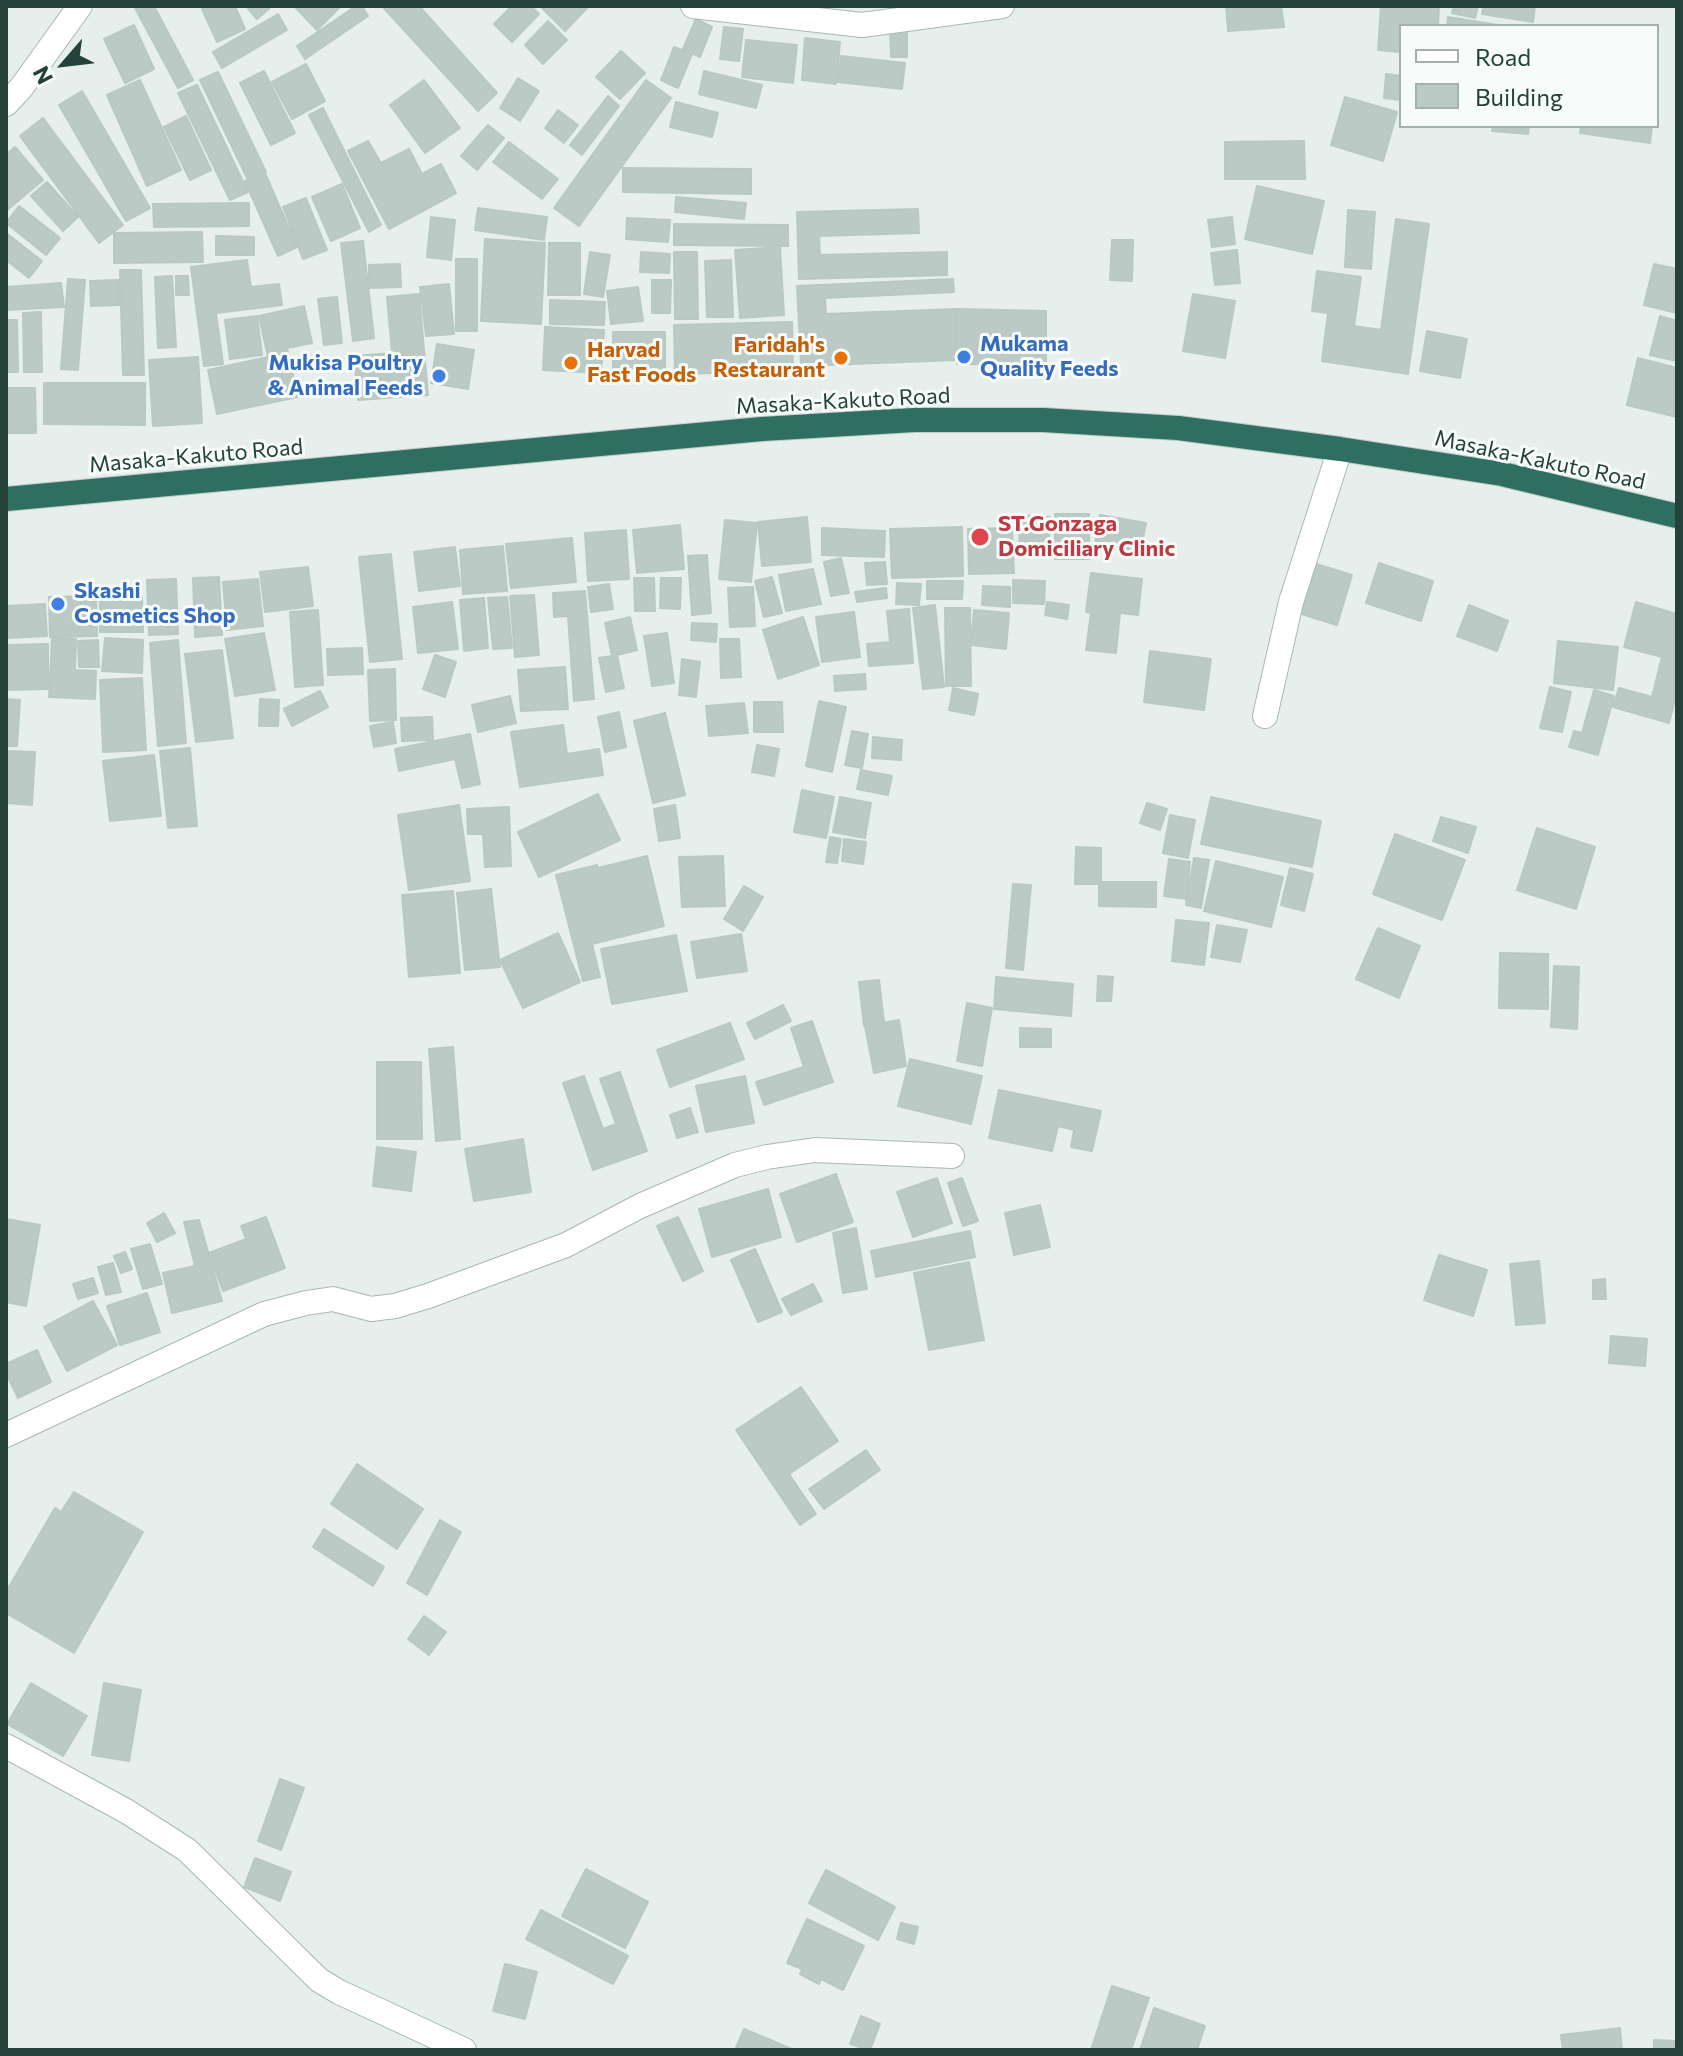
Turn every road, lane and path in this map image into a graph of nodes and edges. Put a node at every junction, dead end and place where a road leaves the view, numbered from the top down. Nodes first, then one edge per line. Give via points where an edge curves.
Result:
1 (80, 6) edge
2 (693, 6) edge
3 (1002, 6) edge
4 (6, 104) edge
5 (1340, 449) junction
6 (6, 499) edge
7 (1677, 516) edge
8 (1265, 716) dead end
9 (952, 1156) dead end
10 (6, 1435) edge
11 (6, 1746) edge
12 (464, 2050) edge

1 - 4 street
2 - 3 street via 862,25
5 - 6 highway, Masaka-Kakuto Road via 1178,428 914,420 762,429
5 - 7 highway, Masaka-Kakuto Road via 1502,474
5 - 8 street via 1291,602
9 - 10 street via 815,1150 735,1165 566,1245 428,1296 371,1309 333,1299 264,1314
11 - 12 street via 187,1850 319,1980

